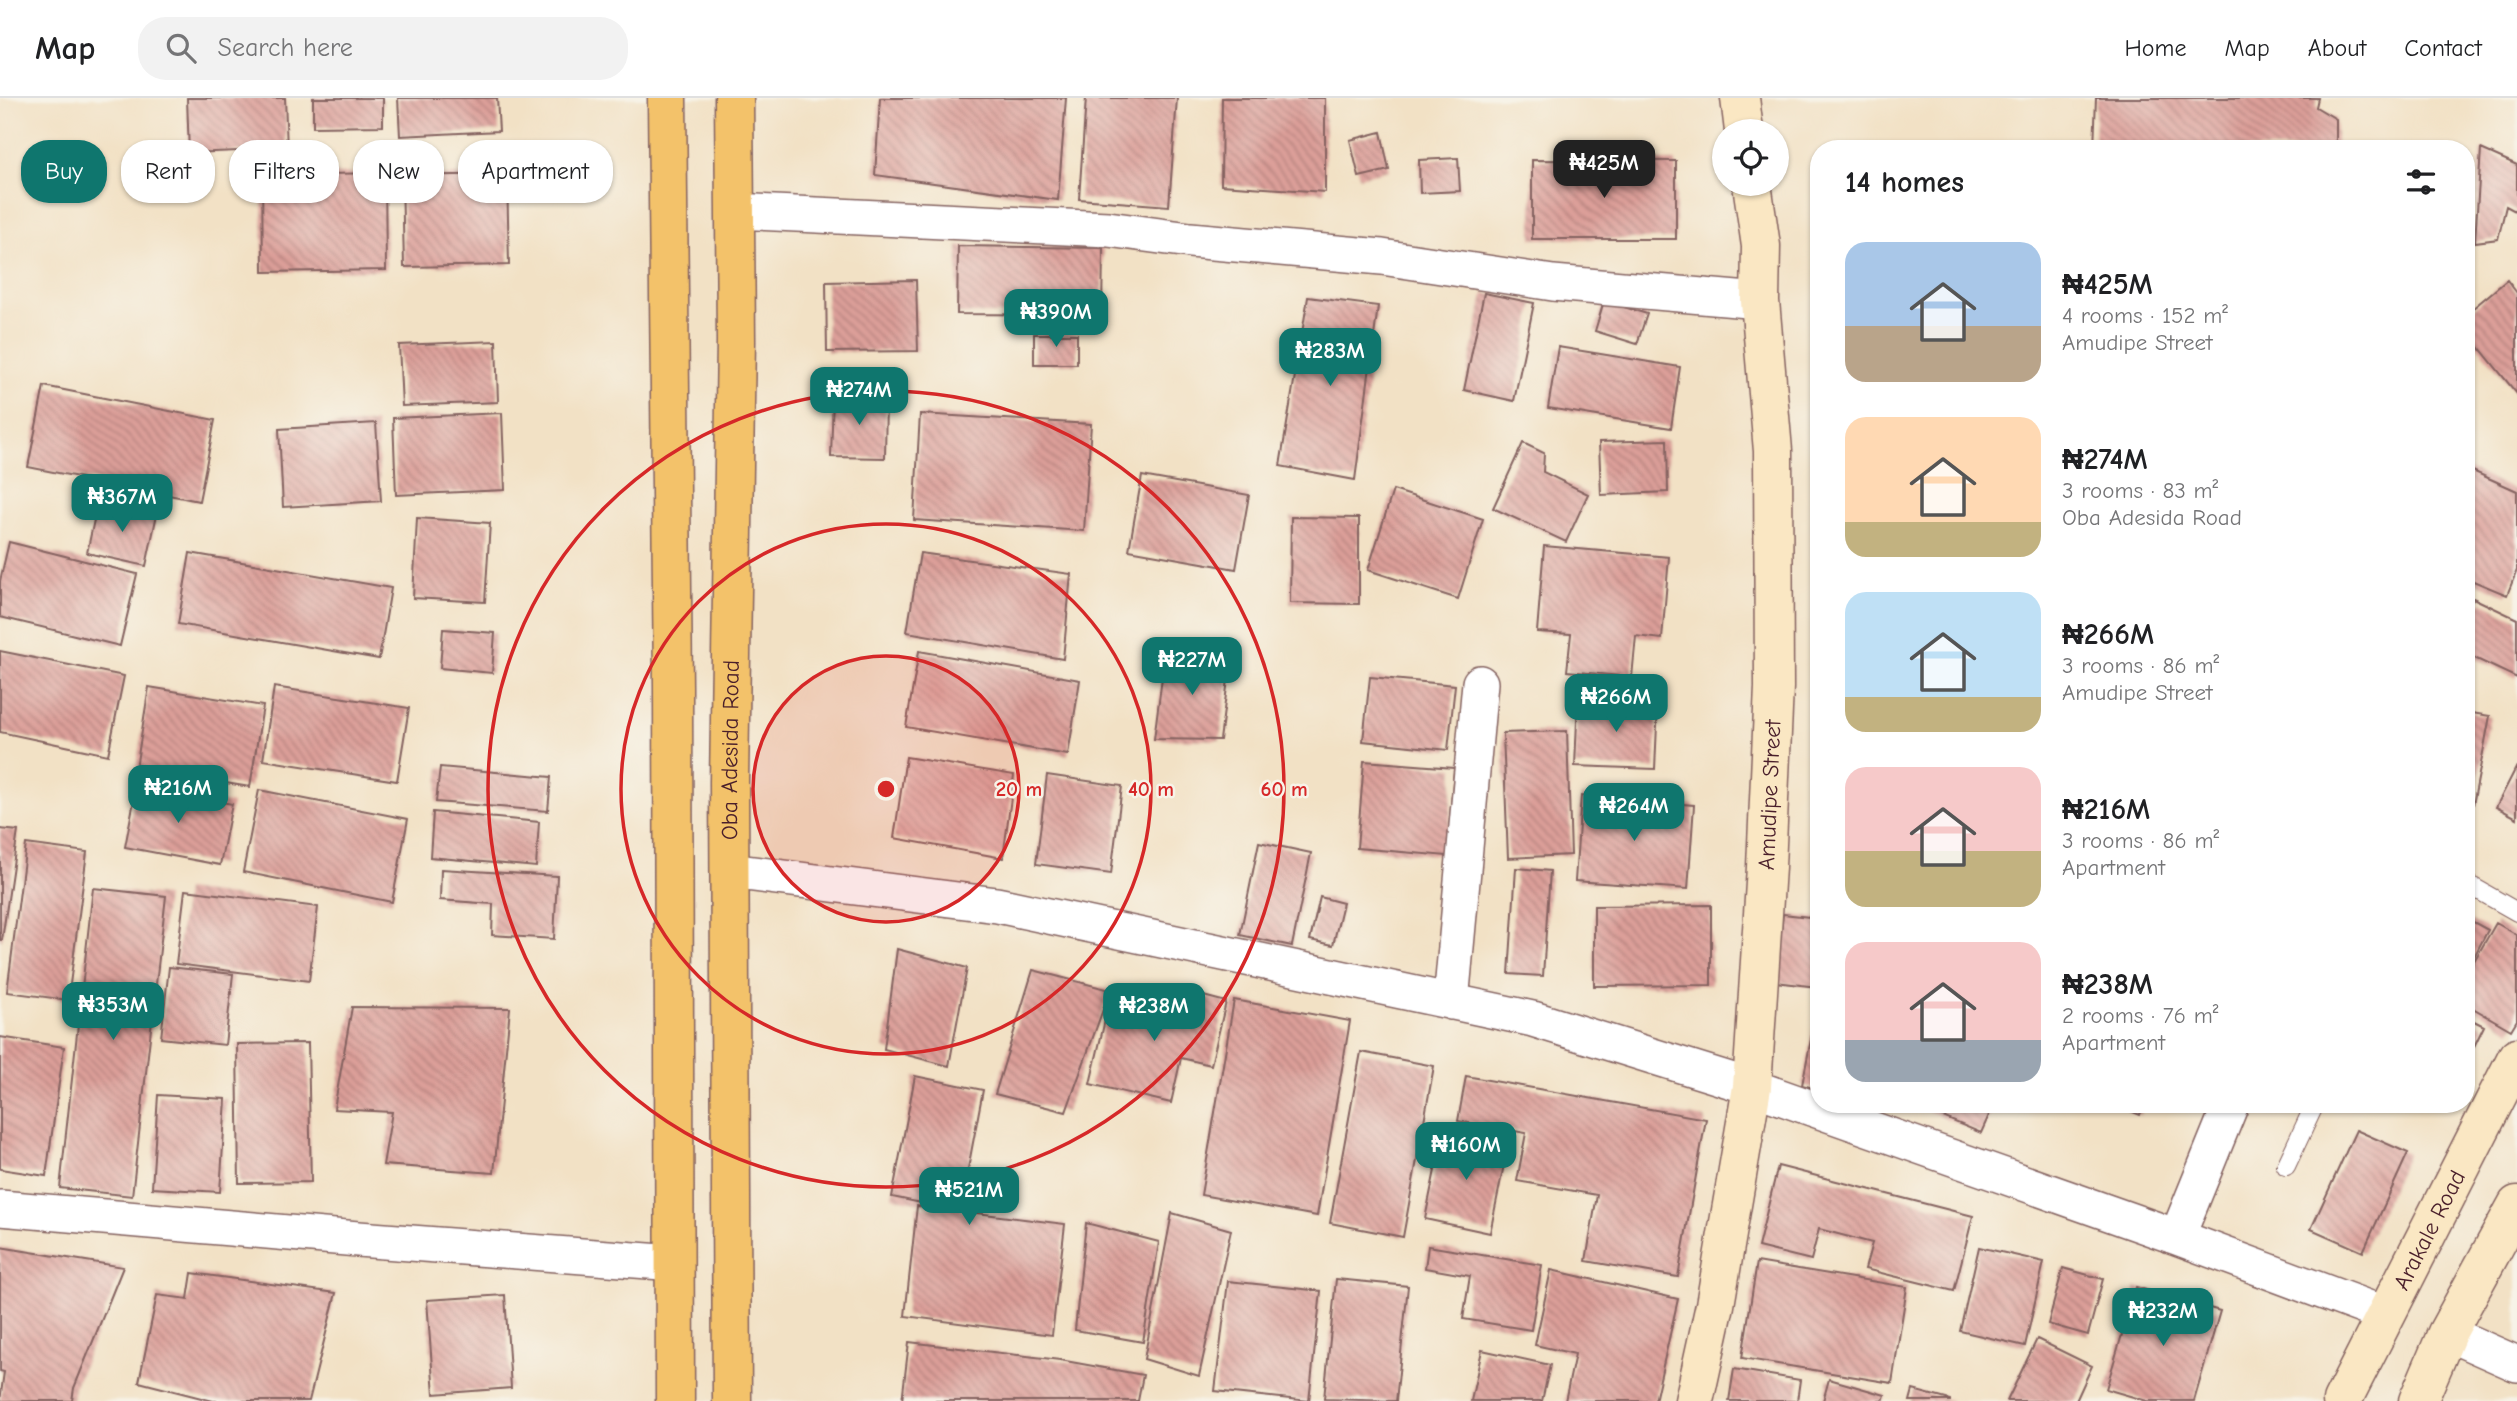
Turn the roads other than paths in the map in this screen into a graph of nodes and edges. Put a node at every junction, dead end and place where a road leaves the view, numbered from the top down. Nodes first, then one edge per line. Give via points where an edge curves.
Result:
1 (667, 98) edge
2 (734, 98) edge
3 (1740, 98) edge
4 (1743, 119) edge
5 (1754, 196) edge
6 (735, 211) junction
7 (1760, 301) junction
8 (1480, 683) dead end
9 (730, 871) junction
10 (2475, 888) edge
11 (2517, 912) edge
12 (1451, 1002) junction
13 (2517, 1057) edge
14 (1752, 1087) junction
15 (1810, 1108) edge
16 (1825, 1113) edge
17 (2227, 1113) edge
18 (2311, 1113) edge
19 (2286, 1166) dead end
20 (2517, 1205) edge
21 (0, 1208) edge
22 (2176, 1237) junction
23 (675, 1263) junction
24 (2386, 1315) junction
25 (2447, 1333) junction
26 (2517, 1364) edge
27 (676, 1401) edge
28 (732, 1401) edge
29 (1694, 1401) edge
30 (2342, 1401) edge
31 (2418, 1401) edge

1 - 23 main road
2 - 6 main road, Oba Adesida Road
3 - 4 street
5 - 7 street, Amudipe Street via 1761,246
6 - 7 street via 1108,229 1382,257 1553,283
6 - 9 main road, Oba Adesida Road
7 - 14 street, Amudipe Street via 1773,451 1774,687
8 - 12 street
9 - 12 street via 997,905
9 - 28 main road, Oba Adesida Road
10 - 11 lane
12 - 14 street via 1533,1019
13 - 24 street, Arakale Road
14 - 15 street
14 - 29 street, Amudipe Street
16 - 22 street
17 - 22 street
18 - 19 lane
20 - 25 street
21 - 23 street
22 - 24 street
23 - 27 main road
24 - 30 street, Arakale Road
25 - 26 street
25 - 31 street

